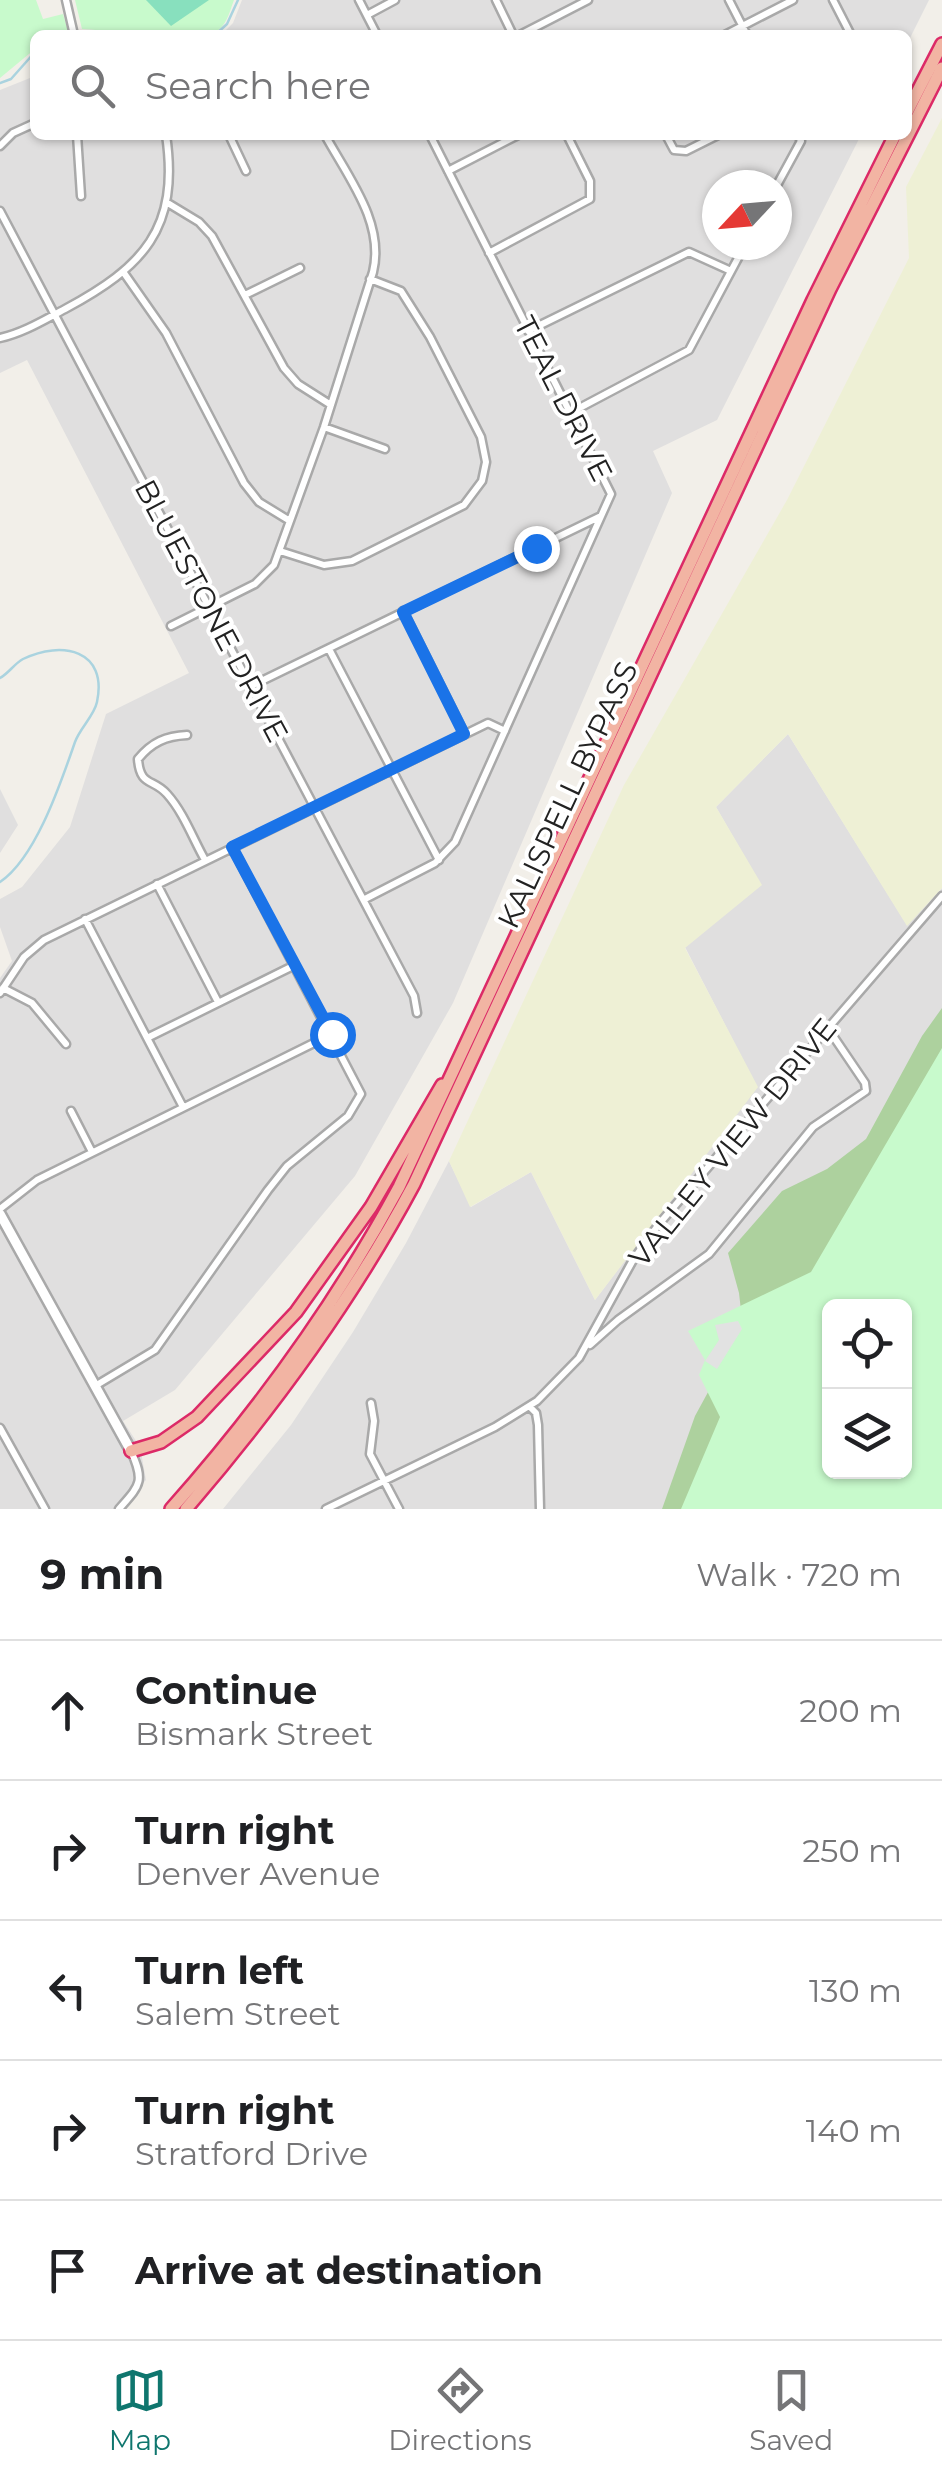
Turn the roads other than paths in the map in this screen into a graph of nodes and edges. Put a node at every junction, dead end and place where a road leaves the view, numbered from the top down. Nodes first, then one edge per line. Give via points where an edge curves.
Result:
1 (66, 0) edge
2 (359, 0) edge
3 (395, 0) edge
4 (496, 0) edge
5 (588, 0) edge
6 (729, 0) edge
7 (793, 0) edge
8 (833, 0) edge
9 (367, 14) junction
10 (743, 26) junction
11 (73, 30) edge
12 (375, 30) edge
13 (513, 30) edge
14 (526, 30) edge
15 (735, 30) edge
16 (745, 30) edge
17 (848, 30) edge
18 (942, 44) edge
19 (942, 68) edge
20 (912, 102) edge
21 (30, 124) edge
22 (912, 127) edge
23 (76, 140) edge
24 (166, 140) edge
25 (230, 140) edge
26 (329, 140) edge
27 (432, 140) edge
28 (509, 140) edge
29 (570, 140) edge
30 (669, 140) edge
31 (709, 140) edge
32 (800, 140) edge
33 (893, 140) edge
34 (906, 140) edge
35 (0, 146) edge
36 (785, 170) edge
37 (246, 171) dead end
38 (448, 172) junction
39 (82, 196) dead end
40 (166, 202) junction
41 (0, 211) edge
42 (489, 253) junction
43 (737, 260) edge
44 (300, 268) dead end
45 (731, 271) junction
46 (124, 273) junction
47 (370, 280) junction
48 (245, 295) junction
49 (54, 315) junction
50 (528, 331) junction
51 (0, 338) edge
52 (330, 404) junction
53 (570, 413) junction
54 (324, 427) junction
55 (386, 449) dead end
56 (601, 516) junction
57 (290, 521) junction
58 (280, 552) junction
59 (207, 608) junction
60 (403, 612) junction
61 (171, 626) dead end
62 (328, 649) junction
63 (249, 687) junction
64 (505, 731) junction
65 (464, 734) junction
66 (187, 735) dead end
67 (392, 768) junction
68 (314, 806) junction
69 (232, 847) junction
70 (204, 860) junction
71 (439, 860) junction
72 (157, 884) junction
73 (942, 896) edge
74 (364, 898) junction
75 (85, 919) junction
76 (295, 965) junction
77 (1, 991) edge
78 (218, 1002) junction
79 (416, 1013) dead end
80 (827, 1027) junction
81 (332, 1034) junction
82 (147, 1038) junction
83 (66, 1044) dead end
84 (466, 1048) junction
85 (183, 1107) junction
86 (71, 1111) dead end
87 (92, 1152) junction
88 (0, 1212) edge
89 (585, 1349) junction
90 (95, 1386) junction
91 (371, 1403) dead end
92 (530, 1406) junction
93 (0, 1428) edge
94 (131, 1451) junction
95 (385, 1480) junction
96 (44, 1509) edge
97 (119, 1509) edge
98 (171, 1509) edge
99 (186, 1509) edge
100 (326, 1509) edge
101 (399, 1509) edge
102 (540, 1509) edge

1 - 11 street
2 - 9 street
3 - 9 street
4 - 13 street
5 - 14 street
6 - 10 street
7 - 10 street
8 - 17 street
9 - 12 street
10 - 15 street
10 - 16 street
18 - 20 highway
19 - 22 highway, KALISPELL BYPASS
21 - 35 street
23 - 39 street
24 - 40 street
25 - 37 street
26 - 47 street via 373,227
27 - 38 street, TEAL DRIVE
28 - 38 street
29 - 42 street via 590,181 590,200
30 - 31 street via 674,150 686,152
32 - 36 street
33 - 84 highway, KALISPELL BYPASS
34 - 99 highway, KALISPELL BYPASS via 408,1195 314,1347
38 - 42 street, TEAL DRIVE
40 - 46 street via 151,240
40 - 48 street via 212,236
41 - 49 street, BLUESTONE DRIVE
42 - 50 street, TEAL DRIVE
43 - 45 street
44 - 48 street
45 - 50 street via 689,252
45 - 53 street via 689,350
46 - 49 street
46 - 57 street via 166,333 244,483
47 - 52 street
47 - 58 street via 401,291 430,338 482,437 482,482 464,505 352,561 324,565
48 - 52 street via 288,374
49 - 51 street
49 - 59 street, BLUESTONE DRIVE
50 - 53 street, TEAL DRIVE
52 - 54 street
53 - 56 street, TEAL DRIVE via 611,494
54 - 55 street
54 - 57 street
56 - 60 street
56 - 64 street, TEAL DRIVE
57 - 58 street
58 - 59 street via 263,578
59 - 61 street
59 - 63 street, BLUESTONE DRIVE
60 - 62 street
60 - 65 street
62 - 63 street
62 - 67 street
63 - 68 street, BLUESTONE DRIVE
64 - 65 street via 488,723
64 - 71 street, TEAL DRIVE via 460,833
65 - 67 street
66 - 70 street via 166,736 147,748 138,759 139,773 176,805
67 - 68 street
67 - 71 street
68 - 69 street
68 - 74 street, BLUESTONE DRIVE
69 - 70 street
69 - 76 street
70 - 72 street
71 - 74 street, TEAL DRIVE
72 - 75 street
72 - 78 street
73 - 80 street, VALLEY VIEW DRIVE
74 - 79 street, BLUESTONE DRIVE via 414,996
75 - 77 street via 30,950
75 - 82 street
76 - 78 street
76 - 81 street
77 - 83 street via 32,1003
78 - 82 street
80 - 89 street, VALLEY VIEW DRIVE via 641,1248
80 - 89 street via 866,1091 813,1128 708,1254
81 - 85 street
81 - 90 street via 358,1084 359,1102 268,1190 154,1350
82 - 85 street
84 - 94 highway via 365,1217 296,1312 197,1417 150,1448
84 - 98 highway, KALISPELL BYPASS via 406,1176 330,1304 252,1414
85 - 87 street
86 - 87 street
87 - 88 street via 37,1180
88 - 90 street
89 - 92 street, VALLEY VIEW DRIVE
90 - 94 street
91 - 95 street via 370,1454
92 - 95 street, VALLEY VIEW DRIVE
92 - 102 street via 538,1425
93 - 96 street
94 - 97 street via 141,1477
95 - 100 street, VALLEY VIEW DRIVE
95 - 101 street

